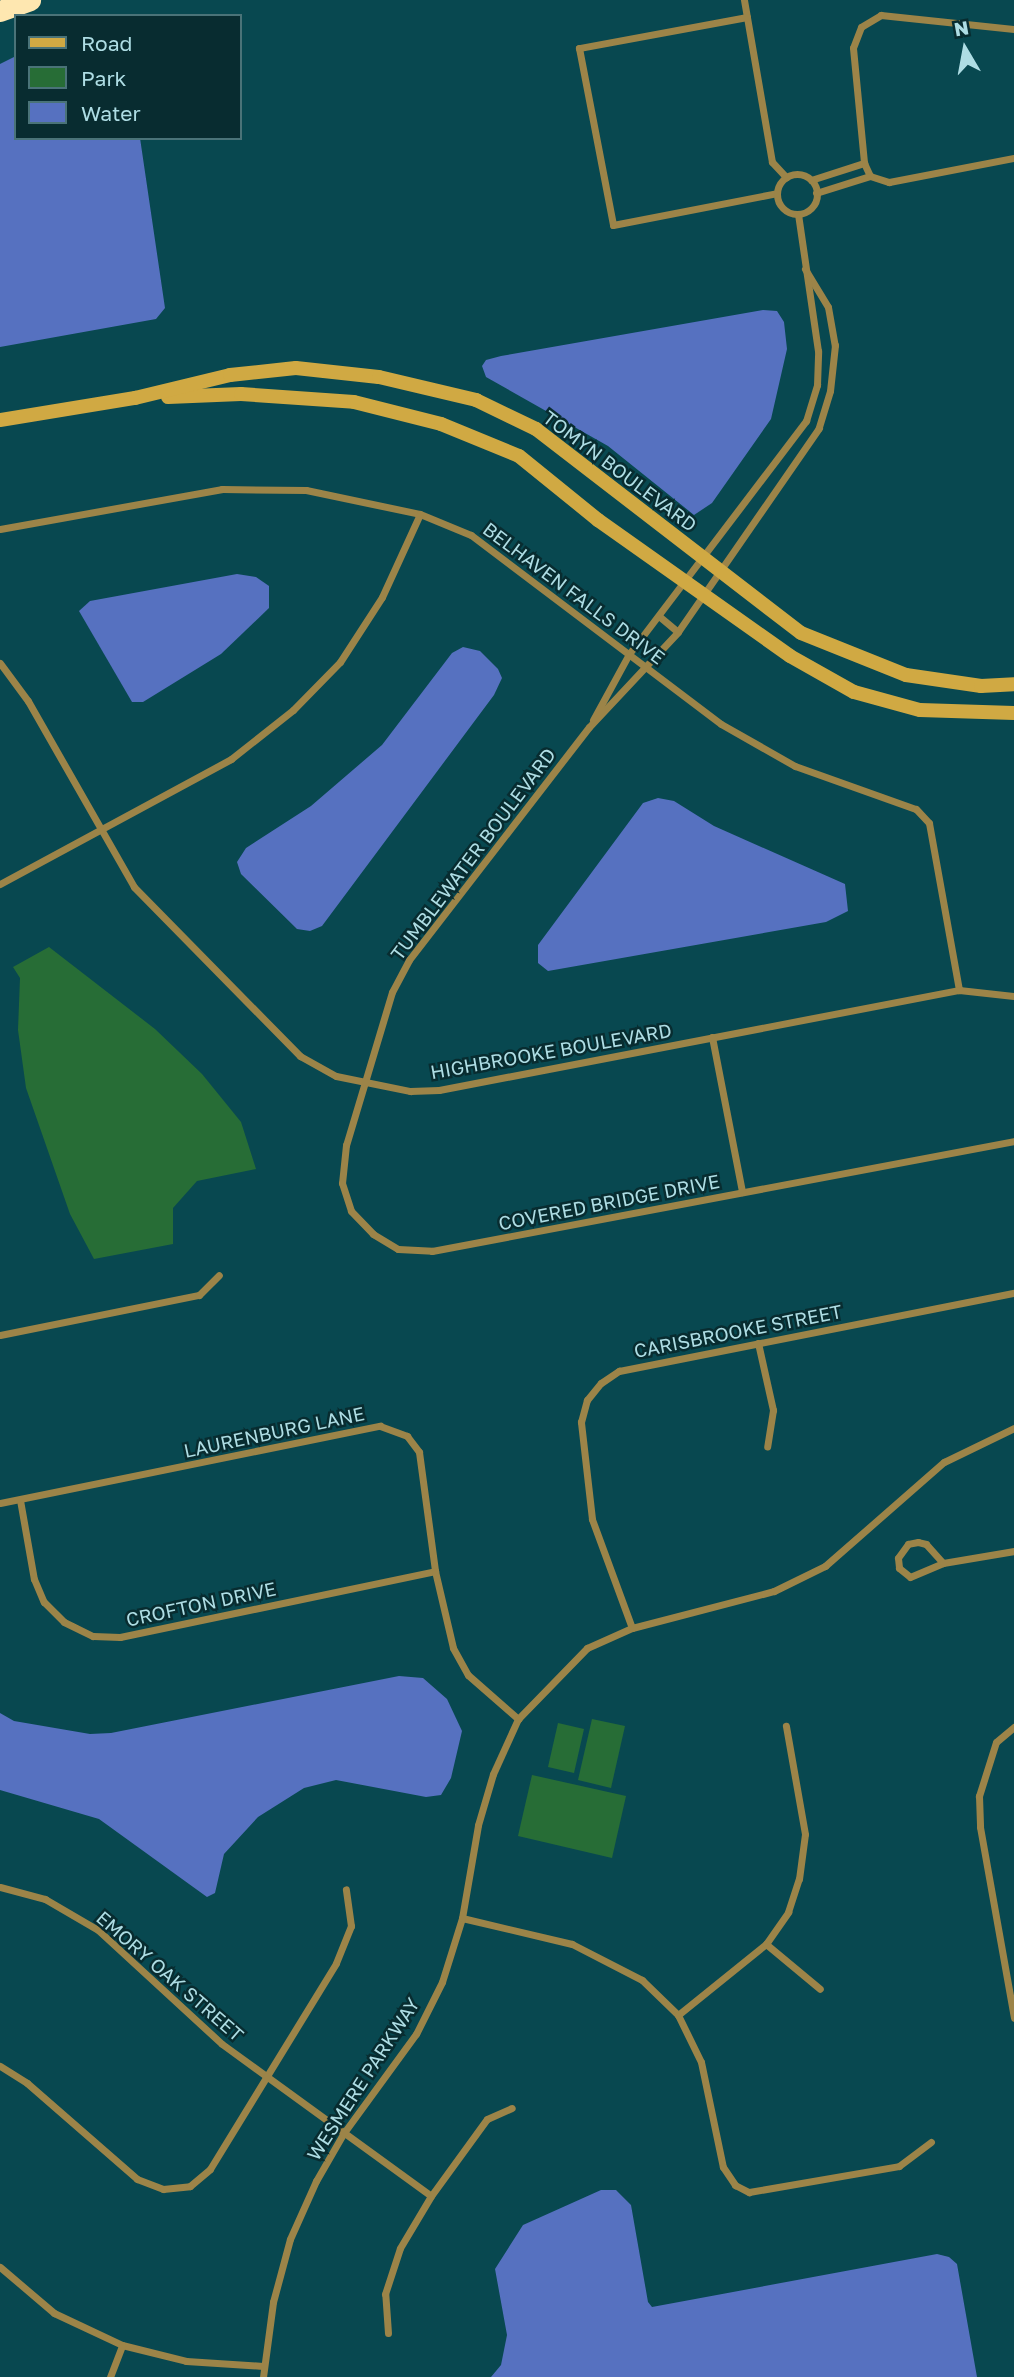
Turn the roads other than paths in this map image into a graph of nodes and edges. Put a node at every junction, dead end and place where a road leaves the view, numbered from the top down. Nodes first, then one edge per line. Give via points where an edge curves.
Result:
1 (30, 0) edge
2 (744, 0) edge
3 (0, 10) edge
4 (747, 17) junction
5 (1014, 29) edge
6 (1014, 158) edge
7 (864, 163) junction
8 (870, 176) junction
9 (786, 177) junction
10 (811, 180) junction
11 (777, 193) junction
12 (817, 193) junction
13 (798, 214) junction
14 (805, 269) junction
15 (135, 398) junction
16 (0, 420) edge
17 (806, 421) junction
18 (819, 428) junction
19 (420, 514) junction
20 (0, 529) edge
21 (705, 560) junction
22 (720, 572) junction
23 (687, 583) junction
24 (705, 595) junction
25 (660, 617) junction
26 (678, 632) junction
27 (629, 654) junction
28 (0, 663) edge
29 (648, 669) junction
30 (1014, 684) edge
31 (1014, 713) edge
32 (589, 727) junction
33 (99, 829) junction
34 (0, 884) edge
35 (959, 990) junction
36 (1014, 996) edge
37 (712, 1037) junction
38 (365, 1085) junction
39 (1014, 1141) edge
40 (742, 1192) junction
41 (219, 1275) dead end
42 (1014, 1293) edge
43 (0, 1335) edge
44 (758, 1343) junction
45 (1014, 1428) edge
46 (767, 1447) dead end
47 (20, 1500) junction
48 (0, 1503) edge
49 (1014, 1551) edge
50 (943, 1563) junction
51 (435, 1571) junction
52 (632, 1628) junction
53 (518, 1719) junction
54 (786, 1726) dead end
55 (1014, 1727) edge
56 (0, 1887) edge
57 (346, 1889) dead end
58 (462, 1918) junction
59 (766, 1944) junction
60 (820, 1989) dead end
61 (678, 2015) junction
62 (1014, 2018) edge
63 (0, 2066) edge
64 (264, 2076) junction
65 (512, 2108) dead end
66 (343, 2134) junction
67 (931, 2142) dead end
68 (431, 2196) junction
69 (0, 2267) edge
70 (388, 2333) dead end
71 (122, 2345) junction
72 (263, 2366) junction
73 (110, 2377) edge
74 (263, 2377) edge

1 - 3 highway
2 - 4 street
4 - 9 street via 772,162
4 - 11 street via 579,48 613,225
5 - 7 street via 881,15 861,27 853,48
6 - 8 street via 889,182
7 - 8 street
7 - 10 street
8 - 12 street
9 - 10 street via 798,174
9 - 11 street
10 - 12 street
11 - 13 street via 785,210
12 - 13 street via 810,208
13 - 14 street, TUMBLEWATER BOULEVARD
14 - 17 street, TUMBLEWATER BOULEVARD via 818,351 817,385
14 - 18 street, TUMBLEWATER BOULEVARD via 828,307 835,345 830,391
15 - 16 street, TOMYN BOULEVARD
15 - 21 street, TOMYN BOULEVARD via 230,375 296,368 379,377 476,400 536,429
15 - 23 street, TOMYN BOULEVARD via 241,394 354,402 440,424 519,456
17 - 18 street
17 - 21 street, TUMBLEWATER BOULEVARD
18 - 22 street, TUMBLEWATER BOULEVARD
19 - 20 street, BELHAVEN FALLS DRIVE via 306,490 222,489
19 - 27 street, BELHAVEN FALLS DRIVE via 471,535
19 - 33 street via 382,597 340,662 293,710 231,759
21 - 22 street, TOMYN BOULEVARD
21 - 23 street, TUMBLEWATER BOULEVARD
22 - 24 street, TUMBLEWATER BOULEVARD
22 - 30 street, TOMYN BOULEVARD via 801,633 857,657 906,675 981,685
23 - 24 street, TOMYN BOULEVARD
23 - 25 street, TUMBLEWATER BOULEVARD
24 - 26 street, TUMBLEWATER BOULEVARD
24 - 31 street, TOMYN BOULEVARD via 790,656 854,692 920,710
25 - 26 street
25 - 27 street, TUMBLEWATER BOULEVARD
26 - 29 street, TUMBLEWATER BOULEVARD
27 - 29 street, BELHAVEN FALLS DRIVE
27 - 32 street, TUMBLEWATER BOULEVARD
28 - 33 street, HIGHBROOKE BOULEVARD via 28,701
29 - 32 street, TUMBLEWATER BOULEVARD
29 - 35 street, BELHAVEN FALLS DRIVE via 721,724 795,766 916,809 929,823
32 - 38 street, TUMBLEWATER BOULEVARD via 409,960 392,992
33 - 34 street
33 - 38 street, HIGHBROOKE BOULEVARD via 134,887 300,1056 336,1076
35 - 36 street, HIGHBROOKE BOULEVARD
35 - 37 street, HIGHBROOKE BOULEVARD
37 - 38 street, HIGHBROOKE BOULEVARD via 439,1090
37 - 40 street
38 - 40 street, COVERED BRIDGE DRIVE via 346,1144 342,1182 351,1212 373,1234 398,1249 432,1251
39 - 40 street, COVERED BRIDGE DRIVE
41 - 43 street via 199,1295
42 - 44 street, CARISBROOKE STREET
44 - 46 street via 773,1410
44 - 52 street, CARISBROOKE STREET via 619,1371 587,1400 581,1422 592,1519
45 - 52 street, WESMERE PARKWAY via 944,1462 824,1566 774,1591
47 - 48 street, LAURENBURG LANE
47 - 51 street, CROFTON DRIVE via 34,1578 44,1602 64,1622 93,1636 120,1637
47 - 51 street, LAURENBURG LANE via 380,1426 407,1436 419,1452
49 - 50 street
50 - 50 street via 910,1577 899,1567 898,1558 908,1544 918,1542 926,1544
51 - 53 street, LAURENBURG LANE via 453,1648 477,1685
52 - 53 street, WESMERE PARKWAY via 587,1648
53 - 58 street, WESMERE PARKWAY via 493,1774 478,1825
54 - 59 street via 805,1834 796,1890 788,1912
55 - 62 street via 996,1742 979,1796 980,1826
56 - 64 street, EMORY OAK STREET via 45,1899 98,1930 180,2010
57 - 64 street via 351,1926 336,1963
58 - 61 street via 572,1944 611,1961 642,1980
58 - 66 street, WESMERE PARKWAY via 442,1982 416,2034
59 - 60 street
59 - 61 street
61 - 67 street via 701,2062 723,2167 735,2185 749,2192 899,2166
63 - 64 street via 27,2083 137,2179 163,2189 190,2186 210,2169
64 - 66 street, EMORY OAK STREET
65 - 68 street via 487,2119
66 - 68 street, EMORY OAK STREET
66 - 72 street, WESMERE PARKWAY via 290,2239
68 - 70 street via 400,2249 385,2294
69 - 71 street via 54,2313
71 - 72 street via 186,2361
71 - 73 street
72 - 74 street, WESMERE PARKWAY

